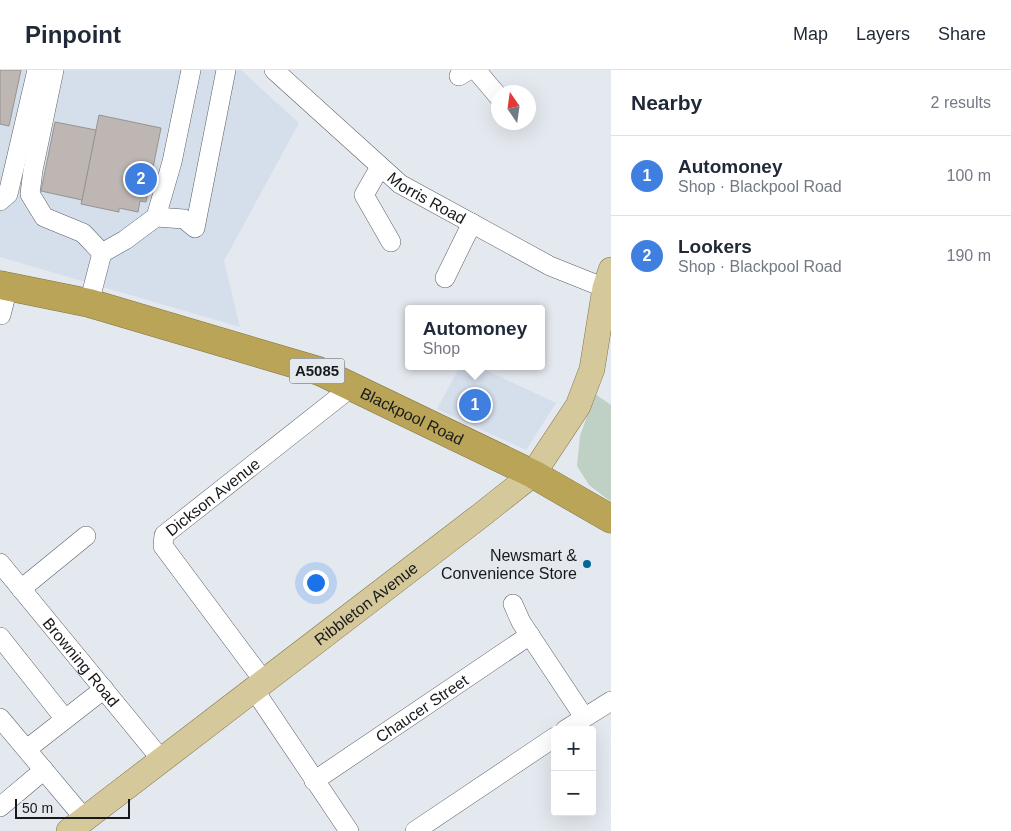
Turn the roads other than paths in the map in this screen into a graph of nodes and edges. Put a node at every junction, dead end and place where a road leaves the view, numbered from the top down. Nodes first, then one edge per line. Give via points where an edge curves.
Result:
1 (37, 70) edge
2 (54, 70) edge
3 (191, 70) edge
4 (226, 70) edge
5 (274, 70) edge
6 (468, 72) edge
7 (491, 90) edge
8 (380, 167) junction
9 (0, 201) edge
10 (156, 217) junction
11 (472, 223) junction
12 (391, 242) dead end
13 (102, 252) junction
14 (445, 278) dead end
15 (608, 279) edge
16 (4, 286) edge
17 (89, 303) junction
18 (1, 315) edge
19 (353, 386) junction
20 (533, 474) junction
21 (611, 519) edge
22 (86, 536) dead end
23 (0, 563) edge
24 (21, 589) junction
25 (513, 604) dead end
26 (530, 636) junction
27 (0, 637) edge
28 (258, 684) junction
29 (104, 689) junction
30 (611, 700) edge
31 (584, 717) junction
32 (0, 718) edge
33 (65, 719) junction
34 (571, 726) edge
35 (551, 739) edge
36 (27, 749) junction
37 (161, 759) junction
38 (44, 770) junction
39 (314, 781) junction
40 (2, 801) edge
41 (76, 824) edge
42 (349, 831) edge
43 (415, 831) edge

1 - 9 street via 8,194
2 - 13 street via 30,194 44,217 83,233
3 - 10 street via 172,162
4 - 10 street via 195,228 184,219
5 - 8 street, Morris Road
6 - 7 street
8 - 11 street, Morris Road via 400,184
8 - 12 street via 364,195
10 - 13 street
11 - 14 street
11 - 15 street, Morris Road via 550,266
13 - 17 street
15 - 20 main road, Ribbleton Avenue via 592,369 578,406
16 - 17 highway, Blackpool Road / A5085
16 - 18 street
17 - 19 highway, Blackpool Road / A5085 via 319,371
19 - 20 highway, Blackpool Road / A5085
19 - 28 street, Dickson Avenue via 164,535 163,546
20 - 21 highway, Blackpool Road / A5085
20 - 28 main road, Ribbleton Avenue
22 - 24 street
23 - 24 street, Browning Road
24 - 29 street, Browning Road
25 - 26 street
26 - 31 street
26 - 39 street, Chaucer Street
27 - 33 street
28 - 37 main road, Ribbleton Avenue
28 - 39 street, Dickson Avenue
29 - 33 street
29 - 37 street, Browning Road
30 - 31 street
31 - 34 street
32 - 36 street
33 - 36 street
35 - 43 street
36 - 38 street
37 - 41 main road, Ribbleton Avenue
38 - 40 street
38 - 41 street
39 - 42 street, Dickson Avenue

